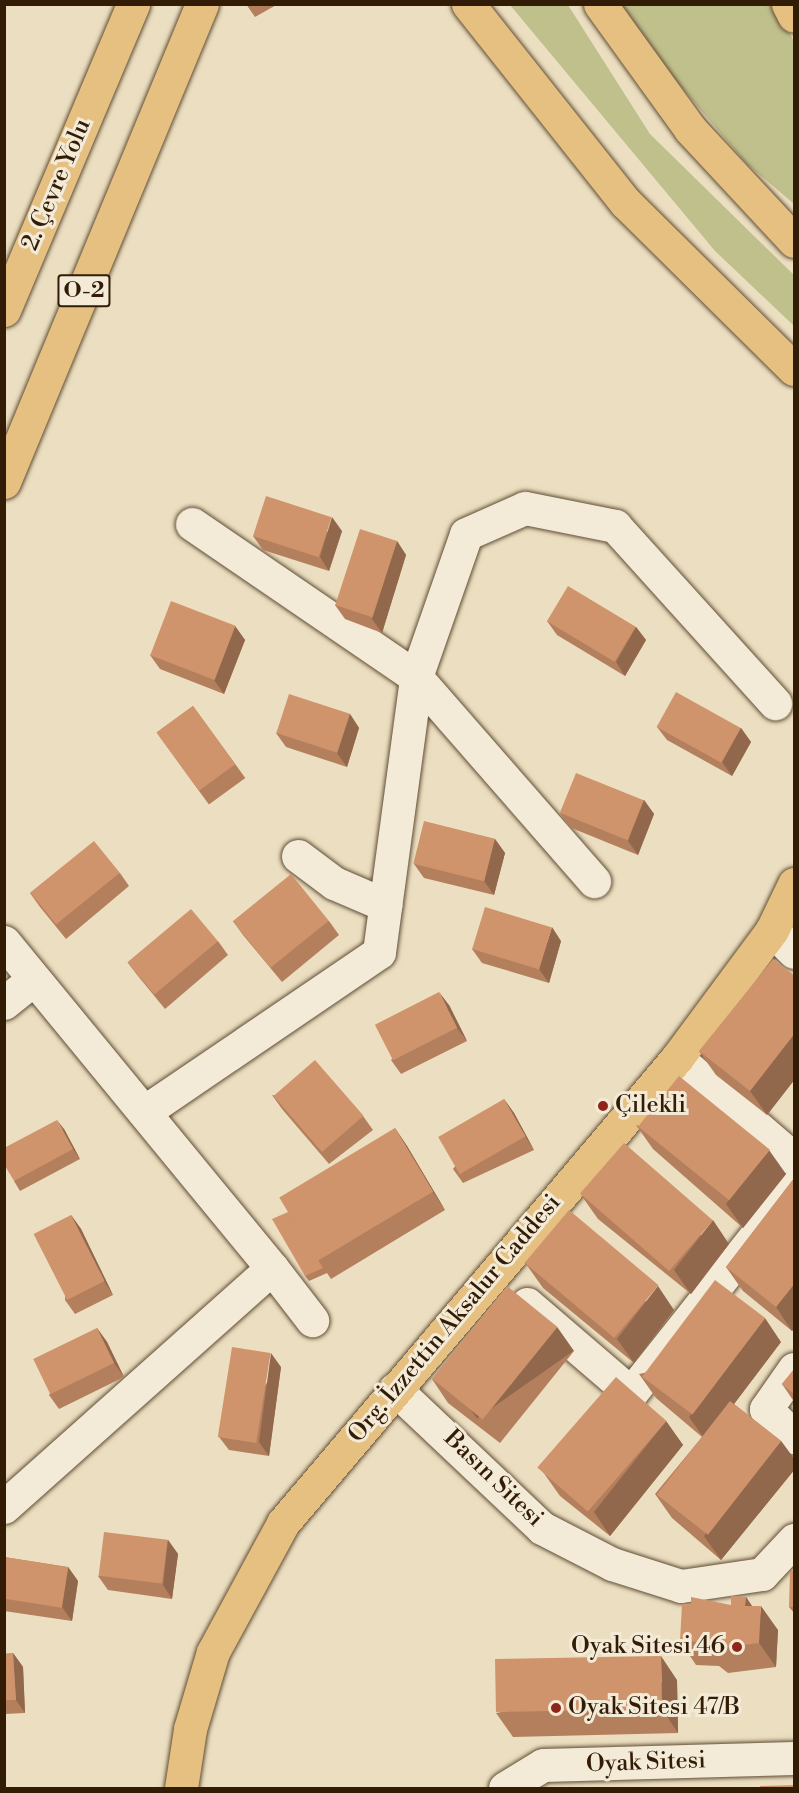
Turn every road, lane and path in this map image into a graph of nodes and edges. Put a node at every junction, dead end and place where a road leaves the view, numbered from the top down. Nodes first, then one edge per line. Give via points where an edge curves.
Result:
1 (133, 4) edge
2 (202, 4) edge
3 (468, 4) edge
4 (600, 4) edge
5 (788, 4) edge
6 (795, 15) edge
7 (795, 241) edge
8 (4, 310) edge
9 (795, 369) edge
10 (4, 482) edge
11 (192, 524) dead end
12 (416, 677) junction
13 (775, 703) dead end
14 (298, 856) dead end
15 (594, 881) dead end
16 (795, 884) edge
17 (385, 905) junction
18 (783, 941) edge
19 (4, 942) edge
20 (34, 979) junction
21 (4, 1003) edge
22 (677, 1058) junction
23 (144, 1113) junction
24 (795, 1159) edge
25 (795, 1187) edge
26 (272, 1268) junction
27 (492, 1274) junction
28 (312, 1320) dead end
29 (795, 1369) edge
30 (395, 1389) junction
31 (795, 1437) edge
32 (4, 1507) edge
33 (795, 1540) edge
34 (795, 1758) edge
35 (671, 1775) edge
36 (181, 1788) edge
37 (505, 1788) edge

1 - 8 main road, 2. Çevre Yolu / O-2
2 - 10 main road, O-2
3 - 9 main road via 626,203
4 - 7 main road via 690,129
5 - 6 main road
11 - 12 street
12 - 13 street via 466,534 525,508 615,526
12 - 15 street
12 - 17 street
14 - 17 street via 334,883
16 - 18 main road, Org. İzzettin Aksalur Caddesi
17 - 23 street via 379,952
18 - 22 main road, Org. İzzettin Aksalur Caddesi
19 - 20 street
20 - 21 street
20 - 23 street
22 - 24 street
22 - 27 main road, Org. İzzettin Aksalur Caddesi
23 - 26 street
25 - 27 street via 631,1393
26 - 28 street
26 - 32 street
27 - 30 main road, Org. İzzettin Aksalur Caddesi
29 - 31 street via 766,1409
30 - 33 street, Basın Sitesi via 542,1528 612,1564 681,1586 762,1574
30 - 36 main road, Org. İzzettin Aksalur Caddesi via 283,1523 252,1574 201,1689
34 - 35 street, Oyak Sitesi
35 - 37 street, Oyak Sitesi via 543,1765

